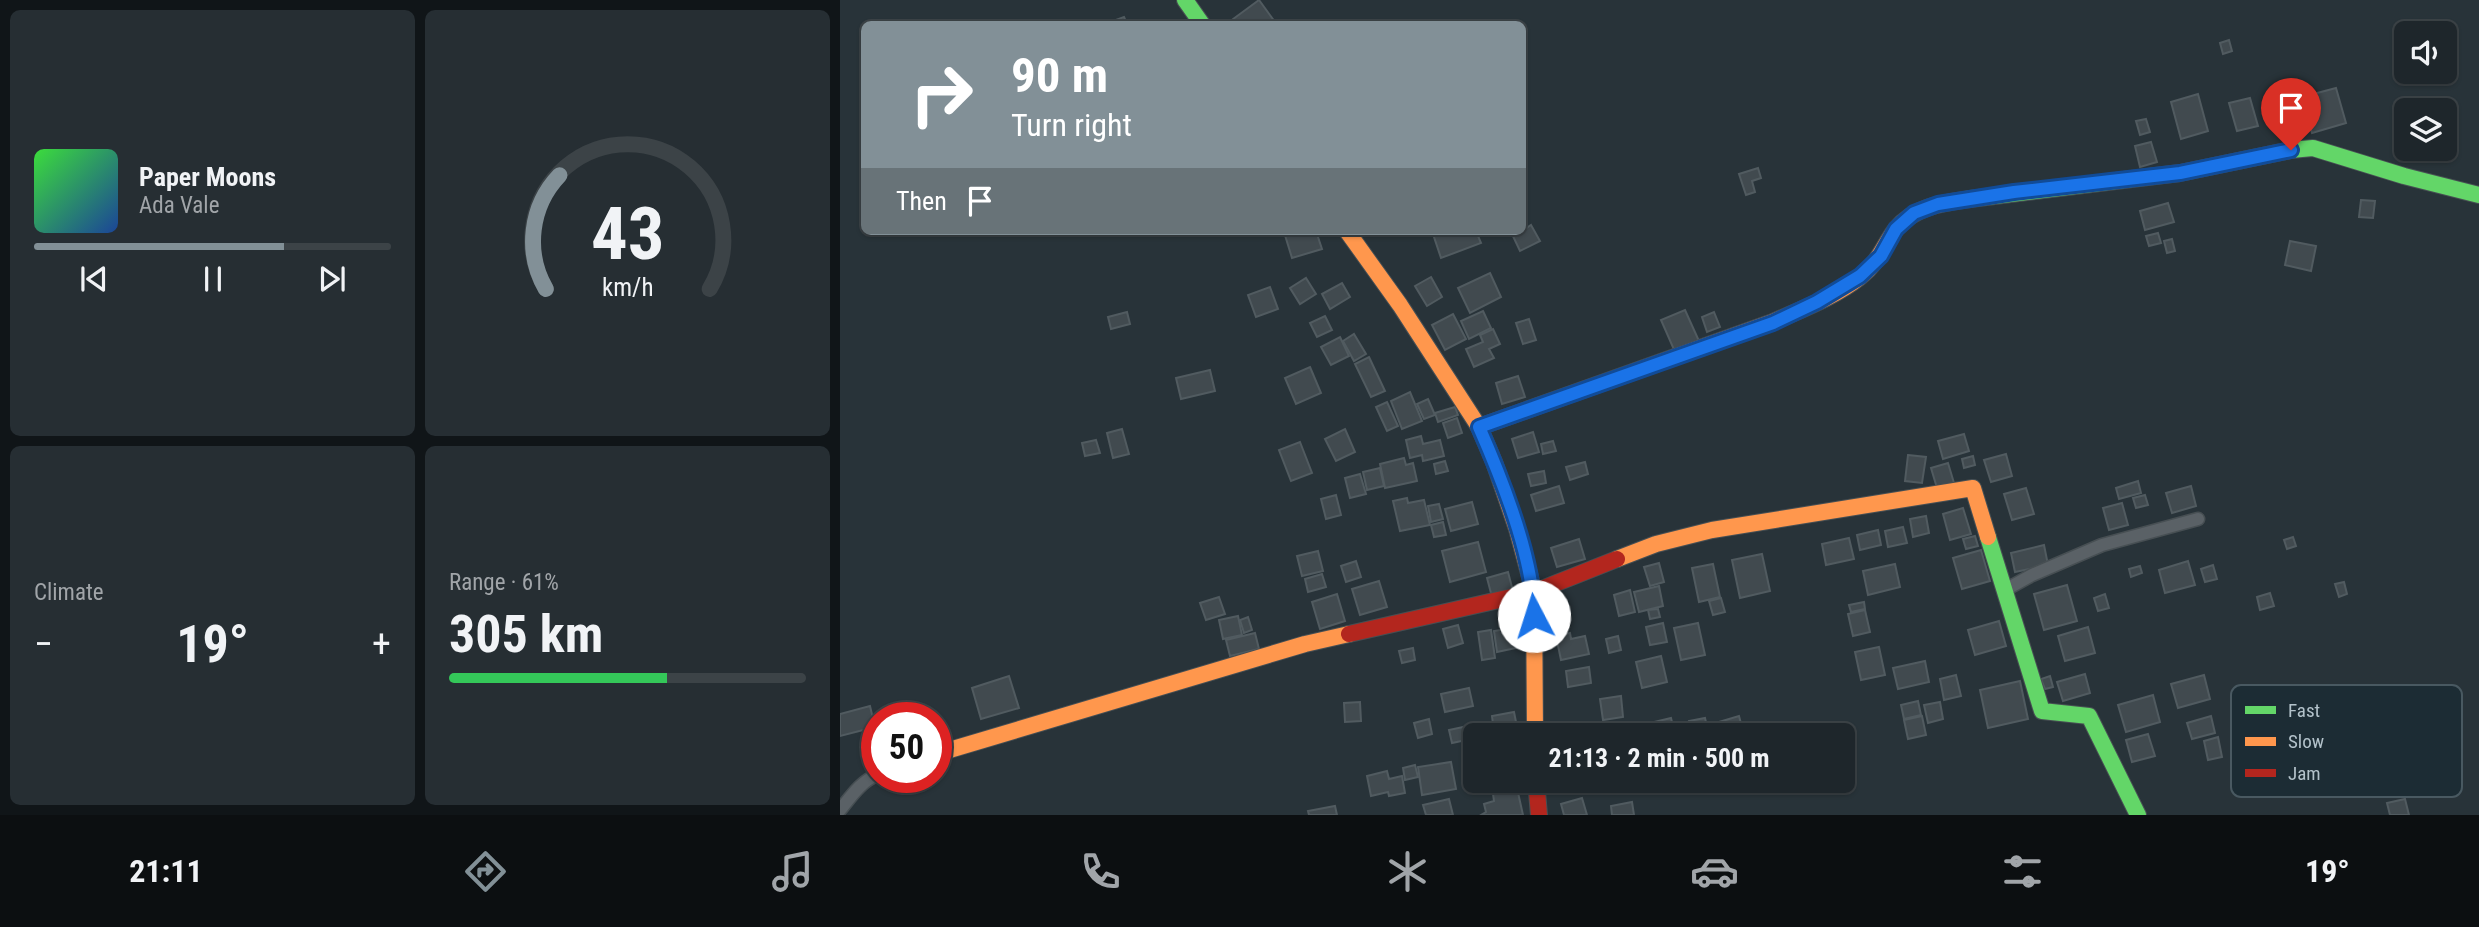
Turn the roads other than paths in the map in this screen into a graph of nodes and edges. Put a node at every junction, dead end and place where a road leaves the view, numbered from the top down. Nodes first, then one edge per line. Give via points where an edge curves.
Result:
1 (1185, 0) edge
2 (1200, 21) edge
3 (2479, 195) edge
4 (1351, 235) edge
5 (1479, 427) junction
6 (2198, 519) dead end
7 (2005, 590) junction
8 (1534, 592) junction
9 (1535, 723) edge
10 (952, 749) edge
11 (861, 786) edge
12 (1537, 793) edge
13 (840, 810) edge
14 (1539, 815) edge
15 (2138, 815) edge

1 - 2 street
3 - 5 street via 2313,148 2180,173 1938,204 1914,213 1860,276 1817,302 1773,323
4 - 5 street
5 - 8 street
6 - 7 street via 2102,545
7 - 8 street via 1973,488 1712,530 1656,544
7 - 15 street via 2042,711 2089,716
8 - 9 street
8 - 10 street via 1306,644
11 - 13 street
12 - 14 street

